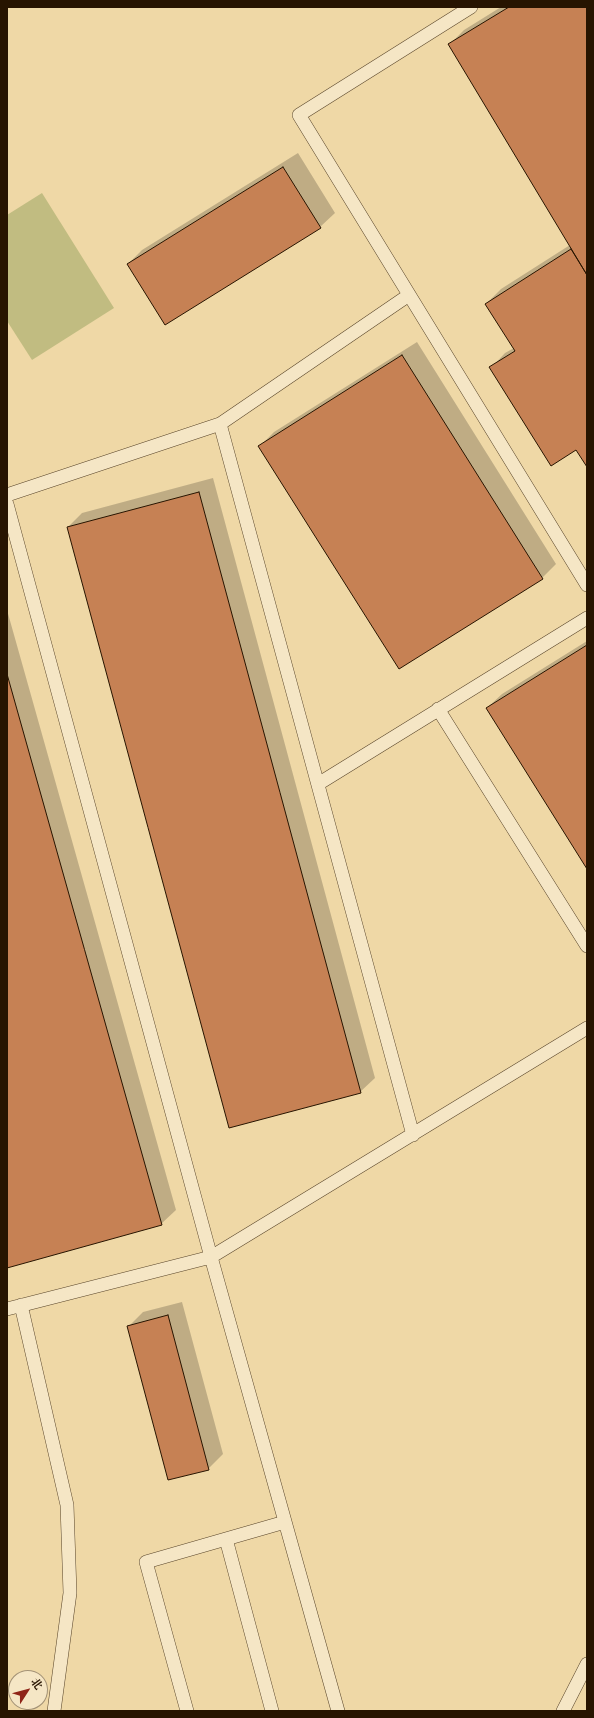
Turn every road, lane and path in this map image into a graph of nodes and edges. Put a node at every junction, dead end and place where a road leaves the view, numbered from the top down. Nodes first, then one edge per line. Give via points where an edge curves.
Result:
1 (471, 7) edge
2 (409, 295) junction
3 (220, 424) junction
4 (7, 495) edge
5 (7, 504) edge
6 (587, 585) edge
7 (587, 618) edge
8 (438, 709) junction
9 (318, 784) junction
10 (587, 946) edge
11 (587, 1028) edge
12 (413, 1135) junction
13 (211, 1257) junction
14 (21, 1305) junction
15 (7, 1309) edge
16 (285, 1522) junction
17 (226, 1539) junction
18 (587, 1664) edge
19 (54, 1711) edge
20 (187, 1711) edge
21 (272, 1711) edge
22 (338, 1711) edge
23 (563, 1711) edge

1 - 2 lane via 299,115
2 - 3 lane
2 - 6 lane
3 - 4 lane
3 - 9 lane
5 - 13 lane
7 - 8 lane
8 - 9 lane
8 - 10 lane
9 - 12 lane
11 - 12 lane
12 - 13 lane
13 - 14 lane
13 - 16 lane
14 - 15 lane
14 - 19 lane via 67,1505 70,1593
16 - 17 lane
16 - 22 lane
17 - 20 lane via 146,1562
17 - 21 lane
18 - 23 lane

